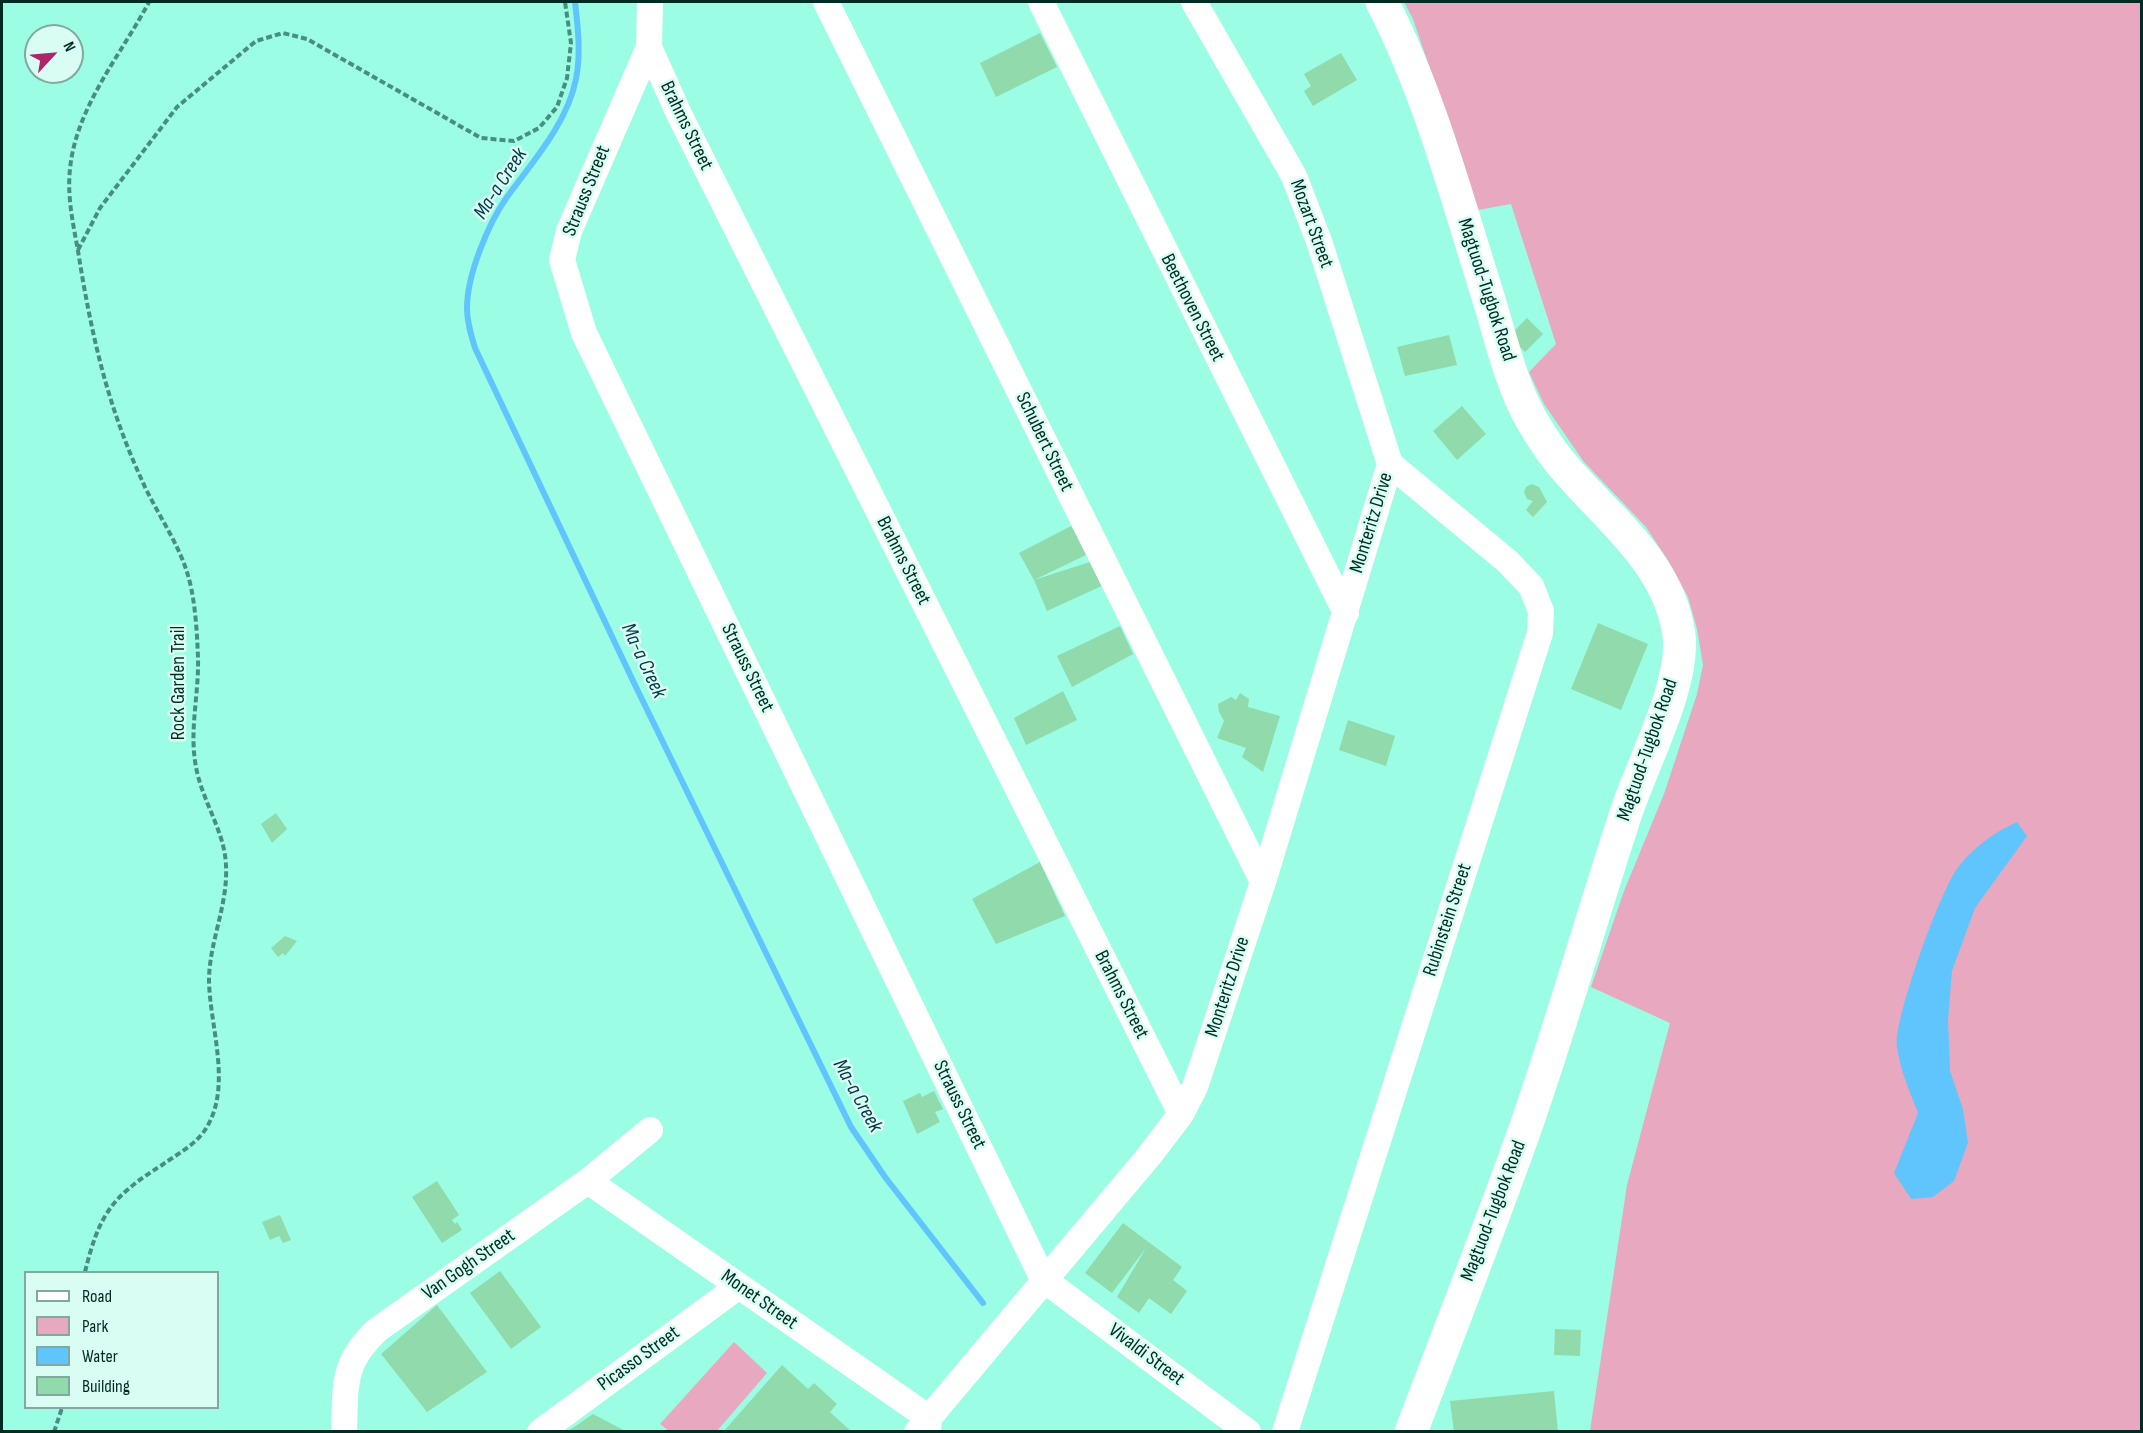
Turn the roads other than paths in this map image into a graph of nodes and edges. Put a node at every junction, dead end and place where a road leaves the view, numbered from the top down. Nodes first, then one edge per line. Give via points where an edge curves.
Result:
1 (650, 2) edge
2 (826, 2) edge
3 (1041, 2) edge
4 (1194, 2) edge
5 (1382, 2) edge
6 (650, 47) junction
7 (1390, 464) junction
8 (1346, 613) junction
9 (1263, 882) junction
10 (1180, 1114) junction
11 (650, 1130) dead end
12 (588, 1181) junction
13 (1043, 1279) junction
14 (739, 1286) junction
15 (925, 1427) edge
16 (344, 1431) edge
17 (540, 1431) edge
18 (1248, 1431) edge
19 (1285, 1431) edge
20 (1411, 1431) edge

1 - 6 street, Brahms Street
2 - 9 street, Schubert Street
3 - 8 street, Beethoven Street
4 - 7 street, Mozart Street via 1294,176 1320,244
5 - 20 main road, Magtuod-Tugbok Road via 1444,159 1528,415 1571,476 1638,545 1666,596 1679,635 1672,689 1627,809 1524,1131
6 - 10 street, Brahms Street via 684,124
6 - 13 street, Strauss Street via 569,231 562,260 571,294 584,333
7 - 8 street, Monteritz Drive
7 - 19 street, Rubinstein Street via 1507,561 1530,586 1541,611 1540,633
8 - 9 street, Monteritz Drive
9 - 10 street, Monteritz Drive via 1207,1054
10 - 13 street, Monteritz Drive
11 - 12 street, Van Gogh Street
12 - 14 street, Monet Street
12 - 16 street, Van Gogh Street via 377,1330 362,1345 346,1378
13 - 15 street, Monteritz Drive
13 - 18 street, Vivaldi Street
14 - 15 street, Monet Street
14 - 17 street, Picasso Street

